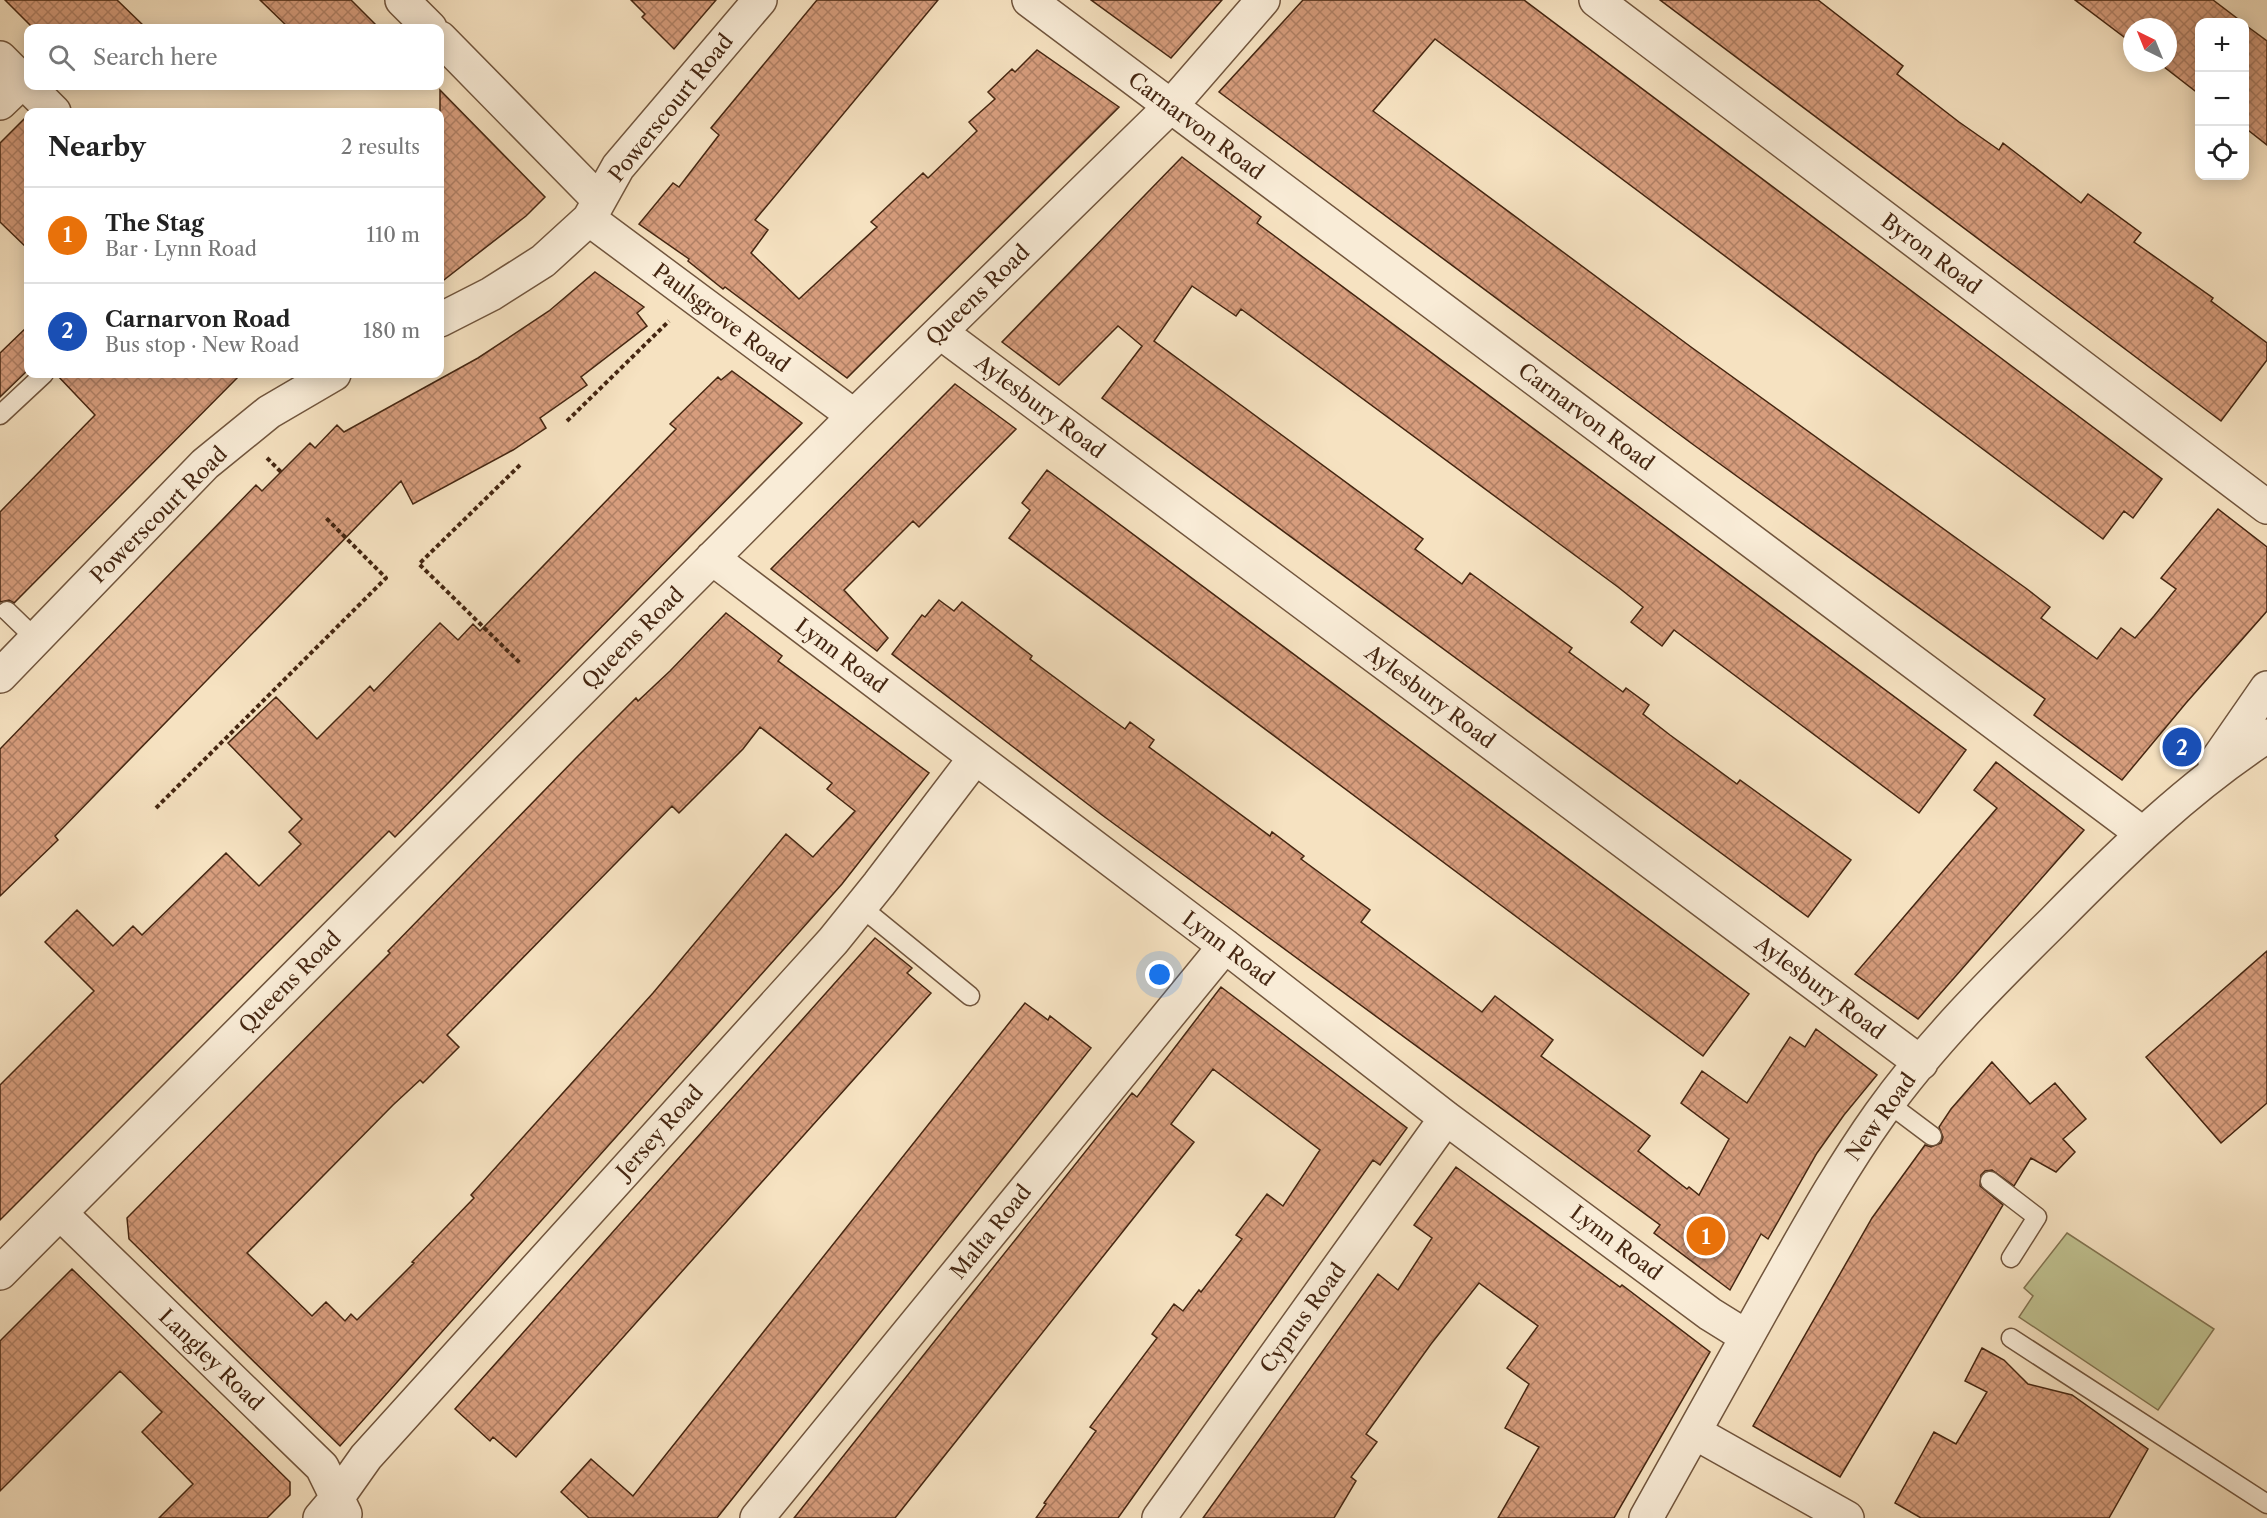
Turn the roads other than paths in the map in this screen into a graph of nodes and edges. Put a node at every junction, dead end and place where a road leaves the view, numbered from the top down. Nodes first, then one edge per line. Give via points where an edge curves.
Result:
1 (402, 0) edge
2 (760, 0) edge
3 (1029, 0) edge
4 (1263, 0) edge
5 (1596, 0) edge
6 (426, 24) edge
7 (444, 42) edge
8 (0, 58) edge
9 (11, 92) edge
10 (1170, 107) junction
11 (45, 108) edge
12 (594, 210) junction
13 (444, 318) edge
14 (939, 332) junction
15 (40, 378) edge
16 (319, 378) edge
17 (0, 415) edge
18 (854, 416) junction
19 (2267, 507) edge
20 (712, 558) junction
21 (7, 610) dead end
22 (36, 639) junction
23 (0, 676) edge
24 (2267, 688) edge
25 (2267, 736) edge
26 (975, 758) junction
27 (2202, 782) junction
28 (2143, 834) junction
29 (861, 907) junction
30 (1225, 946) junction
31 (970, 996) dead end
32 (1921, 1063) junction
33 (1888, 1103) junction
34 (1446, 1118) junction
35 (1932, 1136) dead end
36 (1990, 1181) dead end
37 (60, 1213) junction
38 (2011, 1258) dead end
39 (0, 1273) edge
40 (1747, 1337) junction
41 (2011, 1338) dead end
42 (1694, 1432) junction
43 (2267, 1504) edge
44 (335, 1512) edge
45 (757, 1518) edge
46 (1159, 1518) edge
47 (1646, 1518) edge
48 (1847, 1518) edge

1 - 6 street
2 - 12 street, Powerscourt Road via 618,167
3 - 10 street, Carnarvon Road
4 - 10 street, Queens Road
5 - 19 street, Byron Road
7 - 12 street, Paulsgrove Road
8 - 9 street
9 - 11 street
10 - 14 street, Queens Road
10 - 28 street, Carnarvon Road
12 - 13 street, Powerscourt Road via 543,261
12 - 18 street, Paulsgrove Road via 694,297
14 - 18 street, Queens Road
14 - 32 street, Aylesbury Road
15 - 17 lane
16 - 22 street, Powerscourt Road via 205,464
18 - 20 street, Queens Road
20 - 26 street, Lynn Road
20 - 37 street, Queens Road
21 - 22 lane
22 - 23 street, Powerscourt Road
24 - 27 street, New Road
25 - 27 street, New Road
26 - 29 street, Jersey Road
26 - 30 street, Lynn Road
27 - 28 street, New Road
28 - 32 street, New Road via 2008,967
29 - 31 lane
29 - 44 street, Jersey Road via 366,1457
30 - 34 street, Lynn Road
30 - 45 street, Malta Road
32 - 33 street, New Road
33 - 35 lane
33 - 40 street, New Road via 1824,1201
34 - 40 street, Lynn Road via 1710,1314
34 - 46 street, Cyprus Road
36 - 38 lane via 2037,1217
37 - 39 street, Queens Road
37 - 44 street, Langley Road via 322,1467
40 - 42 street, New Road
41 - 43 lane
42 - 47 street, New Road
42 - 48 street

